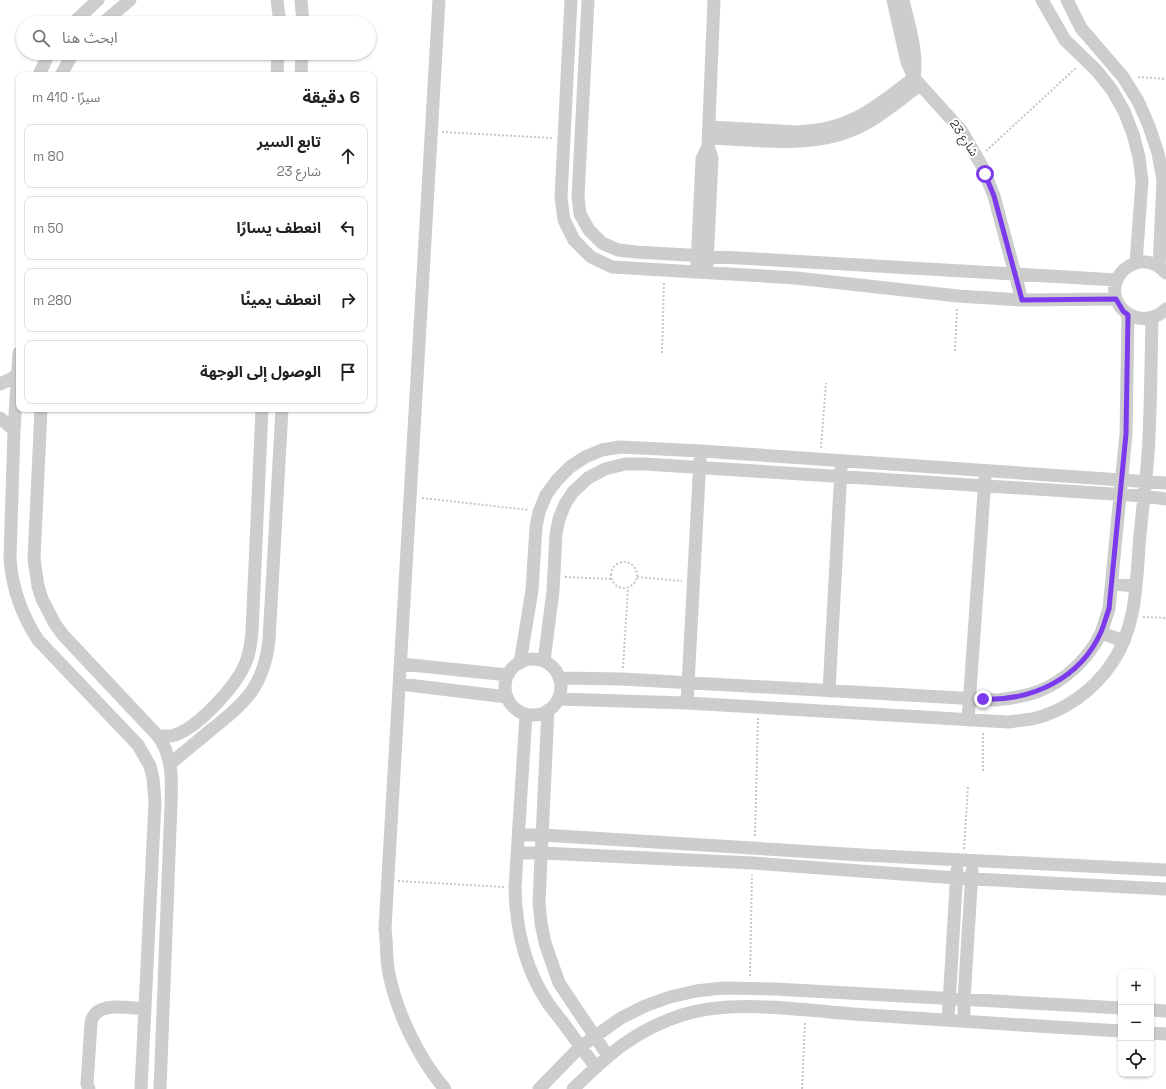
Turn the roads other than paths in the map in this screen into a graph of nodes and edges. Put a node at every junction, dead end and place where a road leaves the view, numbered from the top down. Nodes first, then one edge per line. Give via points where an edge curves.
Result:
1 (98, 0) edge
2 (130, 0) edge
3 (277, 0) edge
4 (301, 0) edge
5 (439, 0) edge
6 (571, 0) edge
7 (588, 0) edge
8 (714, 0) edge
9 (893, 0) edge
10 (903, 0) edge
11 (1042, 0) edge
12 (1067, 0) edge
13 (81, 16) edge
14 (111, 16) edge
15 (279, 16) edge
16 (302, 16) edge
17 (46, 60) edge
18 (69, 60) edge
19 (278, 60) edge
20 (302, 60) edge
21 (40, 72) edge
22 (63, 72) edge
23 (277, 72) edge
24 (301, 72) edge
25 (917, 82) junction
26 (709, 137) junction
27 (702, 256) junction
28 (1136, 263) junction
29 (1163, 270) edge
30 (701, 273) junction
31 (1015, 274) junction
32 (1117, 280) junction
33 (1116, 299) junction
34 (1022, 300) junction
35 (1166, 309) edge
36 (1128, 315) junction
37 (1152, 318) junction
38 (16, 375) edge
39 (0, 384) edge
40 (16, 402) edge
41 (41, 412) edge
42 (262, 412) edge
43 (282, 412) edge
44 (0, 418) edge
45 (14, 430) junction
46 (700, 451) junction
47 (842, 460) junction
48 (700, 467) junction
49 (985, 470) junction
50 (841, 476) junction
51 (1122, 479) junction
52 (1146, 481) junction
53 (1166, 483) edge
54 (984, 486) junction
55 (1120, 495) junction
56 (1144, 496) junction
57 (1166, 499) edge
58 (1112, 584) junction
59 (1136, 586) junction
60 (1101, 632) junction
61 (1124, 642) junction
62 (544, 661) junction
63 (520, 663) junction
64 (401, 664) junction
65 (508, 675) junction
66 (559, 678) junction
67 (688, 683) junction
68 (400, 684) junction
69 (830, 691) junction
70 (881, 694) junction
71 (507, 697) junction
72 (558, 698) junction
73 (969, 699) junction
74 (687, 703) junction
75 (548, 710) junction
76 (526, 714) junction
77 (880, 715) junction
78 (968, 720) junction
79 (158, 736) junction
80 (170, 764) junction
81 (519, 835) junction
82 (543, 835) junction
83 (518, 853) junction
84 (542, 853) junction
85 (965, 860) junction
86 (1166, 870) edge
87 (956, 878) junction
88 (971, 879) junction
89 (1166, 888) edge
90 (949, 999) junction
91 (964, 1000) junction
92 (146, 1008) junction
93 (1118, 1008) edge
94 (1154, 1010) edge
95 (1166, 1011) edge
96 (948, 1020) junction
97 (964, 1021) junction
98 (1118, 1031) edge
99 (1154, 1033) edge
100 (1166, 1034) edge
101 (593, 1036) junction
102 (580, 1047) junction
103 (608, 1056) junction
104 (596, 1067) junction
105 (89, 1089) edge
106 (141, 1089) edge
107 (160, 1089) edge
108 (445, 1089) edge
109 (539, 1089) edge
110 (573, 1089) edge

1 - 13 street
2 - 14 street
3 - 15 street
4 - 16 street
5 - 64 street
6 - 30 street via 561,197 564,220 574,240 591,257 612,266
7 - 27 street via 578,196 580,214 588,230 602,243 618,250
8 - 26 street
9 - 25 street via 907,62
10 - 25 street via 915,55
11 - 28 street via 1065,40 1097,71 1115,96 1133,134 1142,181
12 - 29 street via 1081,28 1123,77 1138,100 1149,126 1163,180
17 - 21 street
18 - 22 street
19 - 23 street
20 - 24 street
25 - 26 street via 859,117 822,130
25 - 31 street, شارع 23 via 961,130 978,159 994,196
26 - 27 street via 712,158
27 - 30 street
27 - 31 street
28 - 29 street via 1150,263
28 - 32 street via 1124,269
30 - 34 street via 796,278 958,296
31 - 32 street
31 - 34 street, شارع 23
32 - 33 street
33 - 34 street
33 - 36 street
35 - 37 street
36 - 37 street via 1140,319
36 - 51 street via 1126,434
37 - 52 street
38 - 39 street
40 - 45 street
41 - 79 street via 34,559 42,598 63,636
42 - 79 street via 250,651 241,674 202,718 172,736
43 - 80 street via 269,640 265,662 257,684 242,705
44 - 45 street
45 - 92 street via 10,558 12,581 18,603 38,640 138,745 150,766 153,778 155,802
46 - 47 street
46 - 48 street
46 - 63 street via 620,447 602,450 580,460 557,480 546,495 539,512 532,590
47 - 49 street
47 - 50 street
48 - 50 street
48 - 62 street via 625,464 605,469 588,478 573,492 565,504 556,534 553,591
48 - 67 street
49 - 51 street
49 - 54 street
50 - 54 street
50 - 69 street
51 - 52 street
51 - 55 street
52 - 53 street
52 - 56 street
54 - 55 street
54 - 73 street
55 - 56 street
55 - 58 street
56 - 57 street
56 - 59 street
58 - 59 street
58 - 60 street via 1109,609
59 - 61 street via 1132,617
60 - 61 street
60 - 73 street via 1090,651 1075,668 1039,691 996,700
61 - 78 street via 1097,682 1078,698 1056,711 1033,719 1008,722
62 - 63 street via 536,659
62 - 66 street via 554,669
63 - 65 street
64 - 65 street
64 - 68 street
65 - 71 street via 505,689
66 - 67 street
66 - 72 street
67 - 69 street
67 - 74 street
68 - 71 street
68 - 108 street via 385,928 389,974 401,1013 417,1048
69 - 70 street
70 - 73 street
70 - 77 street
71 - 76 street via 511,704
72 - 74 street
72 - 75 street
73 - 78 street
74 - 77 street
75 - 76 street via 534,715
75 - 82 street
76 - 81 street
77 - 78 street
79 - 80 street
80 - 107 street via 172,780
81 - 82 street
81 - 83 street
82 - 84 street
82 - 85 street
83 - 84 street
83 - 102 street via 515,908 522,948 529,968 548,1004
84 - 87 street via 753,863
84 - 101 street via 539,902 545,943 559,984
85 - 86 street
85 - 87 street
85 - 88 street
87 - 88 street
87 - 90 street
88 - 89 street
88 - 91 street
90 - 91 street
90 - 96 street
90 - 101 street via 722,988 670,997 645,1006
91 - 93 street
91 - 97 street
92 - 105 street via 105,1007 93,1015 87,1084
92 - 106 street
94 - 95 street
96 - 97 street
96 - 103 street via 775,1008 714,1008 683,1015 653,1026
97 - 98 street
99 - 100 street
101 - 102 street
101 - 103 street
102 - 104 street
102 - 109 street
103 - 104 street
104 - 110 street

